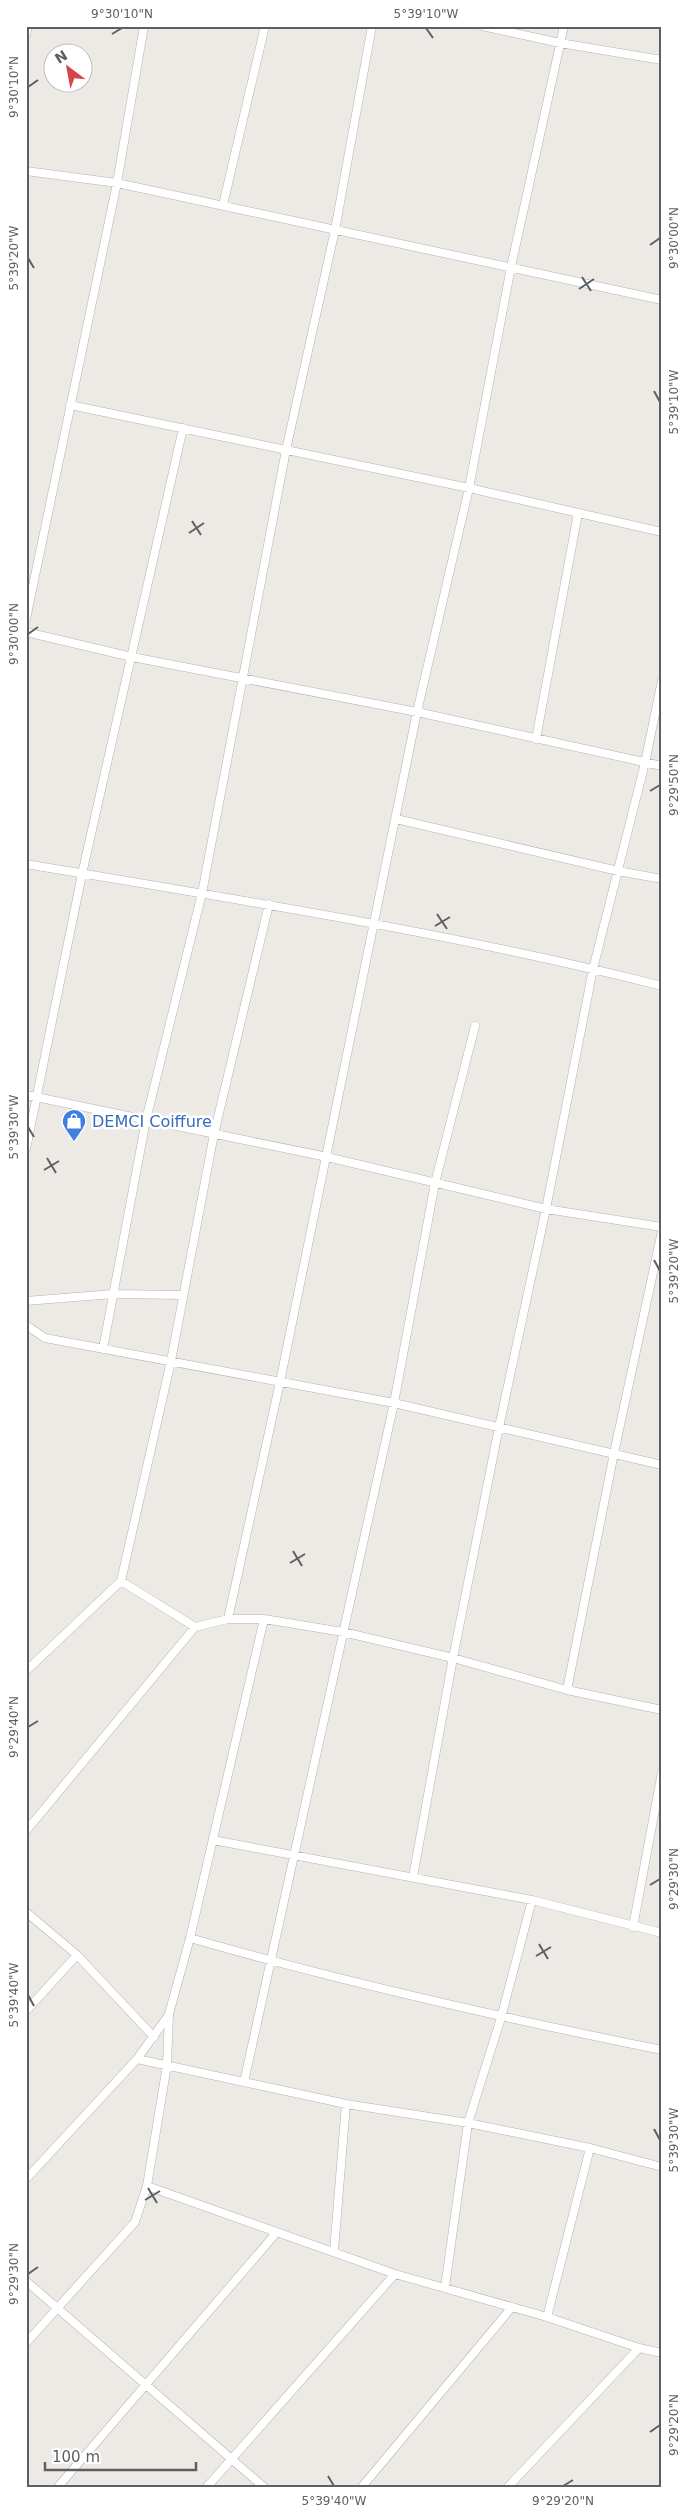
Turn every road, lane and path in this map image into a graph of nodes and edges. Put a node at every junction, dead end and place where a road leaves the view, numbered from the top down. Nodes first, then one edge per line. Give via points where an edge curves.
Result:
1 (28, 26) edge
2 (144, 26) edge
3 (265, 26) edge
4 (372, 26) edge
5 (482, 26) edge
6 (564, 26) edge
7 (26, 35) edge
8 (560, 43) junction
9 (662, 60) edge
10 (26, 171) edge
11 (117, 183) junction
12 (223, 206) junction
13 (335, 230) junction
14 (511, 268) junction
15 (662, 300) edge
16 (70, 405) junction
17 (183, 428) junction
18 (286, 450) junction
19 (469, 488) junction
20 (578, 513) junction
21 (662, 532) edge
22 (26, 619) edge
23 (26, 632) edge
24 (132, 657) junction
25 (242, 678) junction
26 (662, 680) edge
27 (417, 712) junction
28 (536, 739) junction
29 (646, 763) junction
30 (662, 766) edge
31 (396, 819) junction
32 (26, 864) edge
33 (618, 871) junction
34 (82, 874) junction
35 (662, 879) edge
36 (202, 893) junction
37 (269, 904) junction
38 (375, 924) junction
39 (593, 969) junction
40 (662, 986) edge
41 (475, 1026) dead end
42 (26, 1095) edge
43 (37, 1097) junction
44 (146, 1120) junction
45 (214, 1134) junction
46 (26, 1149) edge
47 (327, 1157) junction
48 (435, 1183) junction
49 (546, 1209) junction
50 (662, 1229) edge
51 (113, 1294) junction
52 (183, 1295) junction
53 (26, 1302) edge
54 (26, 1326) edge
55 (103, 1349) junction
56 (170, 1361) junction
57 (280, 1382) junction
58 (394, 1403) junction
59 (499, 1427) junction
60 (614, 1453) junction
61 (662, 1465) edge
62 (121, 1581) junction
63 (228, 1619) junction
64 (264, 1619) junction
65 (195, 1627) junction
66 (342, 1632) junction
67 (453, 1658) junction
68 (26, 1671) edge
69 (567, 1690) junction
70 (662, 1710) edge
71 (662, 1772) edge
72 (26, 1830) edge
73 (213, 1840) junction
74 (294, 1854) junction
75 (414, 1877) junction
76 (532, 1900) junction
77 (26, 1912) edge
78 (633, 1927) junction
79 (662, 1933) edge
80 (190, 1938) junction
81 (77, 1955) junction
82 (270, 1961) junction
83 (26, 2011) edge
84 (169, 2014) junction
85 (501, 2018) junction
86 (154, 2037) junction
87 (662, 2050) edge
88 (137, 2059) junction
89 (167, 2065) junction
90 (244, 2082) junction
91 (346, 2104) junction
92 (468, 2123) junction
93 (590, 2148) junction
94 (662, 2167) edge
95 (26, 2179) edge
96 (147, 2186) junction
97 (277, 2232) junction
98 (334, 2251) junction
99 (395, 2274) junction
100 (26, 2281) edge
101 (445, 2287) junction
102 (512, 2307) junction
103 (57, 2308) junction
104 (547, 2316) junction
105 (26, 2343) edge
106 (662, 2343) edge
107 (639, 2348) junction
108 (661, 2352) edge
109 (147, 2385) junction
110 (231, 2459) junction
111 (57, 2488) edge
112 (206, 2488) edge
113 (264, 2488) edge
114 (361, 2488) edge
115 (507, 2488) edge

1 - 7 street
2 - 11 street
3 - 12 street
4 - 13 street
5 - 8 street
6 - 8 street
8 - 9 street
8 - 14 street
10 - 11 street
11 - 12 street
11 - 16 street
12 - 13 street
13 - 14 street
13 - 18 street
14 - 15 street
14 - 19 street
16 - 17 street
16 - 22 street
17 - 18 street
17 - 24 street
18 - 19 street
18 - 25 street
19 - 20 street
19 - 27 street
20 - 21 street
20 - 28 street
23 - 24 street
24 - 25 street
24 - 34 street
25 - 27 street
25 - 36 street
26 - 29 street
27 - 28 street
27 - 31 street
28 - 29 street
29 - 30 street
29 - 33 street
31 - 33 street
31 - 38 street
32 - 34 street
33 - 35 street
33 - 39 street
34 - 36 street
34 - 43 street
36 - 37 street
36 - 44 street
37 - 38 street
37 - 45 street
38 - 39 street
38 - 47 street
39 - 40 street
39 - 49 street
41 - 48 street
42 - 43 street
43 - 44 street
43 - 46 street
44 - 45 street
44 - 51 street
45 - 47 street
45 - 52 street
47 - 48 street
47 - 57 street
48 - 49 street
48 - 58 street
49 - 50 street
49 - 59 street
50 - 60 street
51 - 52 street
51 - 53 street
51 - 55 street
52 - 56 street
54 - 55 street via 44,1338
55 - 56 street
56 - 57 street
56 - 62 street
57 - 58 street
57 - 63 street
58 - 59 street
58 - 66 street
59 - 60 street
59 - 67 street
60 - 61 street
60 - 69 street
62 - 65 street
62 - 68 street
63 - 64 street
63 - 65 street
64 - 66 street
64 - 73 street
65 - 72 street
66 - 67 street
66 - 74 street
67 - 69 street
67 - 75 street
69 - 70 street
71 - 78 street
73 - 74 street
73 - 80 street
74 - 75 street
74 - 82 street
75 - 76 street
76 - 78 street
76 - 85 street
77 - 81 street
78 - 79 street
80 - 82 street
80 - 84 street
81 - 83 street
81 - 86 street
82 - 85 street
82 - 90 street
84 - 86 street
84 - 89 street
85 - 87 street
85 - 92 street
86 - 88 street
88 - 89 street
88 - 95 street
89 - 90 street
89 - 96 street
90 - 91 street
91 - 92 street
91 - 98 street
92 - 93 street
92 - 101 street
93 - 94 street
93 - 104 street
96 - 97 street
96 - 103 street via 135,2222
97 - 98 street
97 - 109 street
98 - 99 street
99 - 101 street
99 - 110 street
100 - 103 street
101 - 102 street
102 - 104 street
102 - 114 street
103 - 105 street
103 - 109 street
104 - 107 street
106 - 108 street
107 - 108 street
107 - 115 street
109 - 110 street
109 - 111 street
110 - 112 street
110 - 113 street

